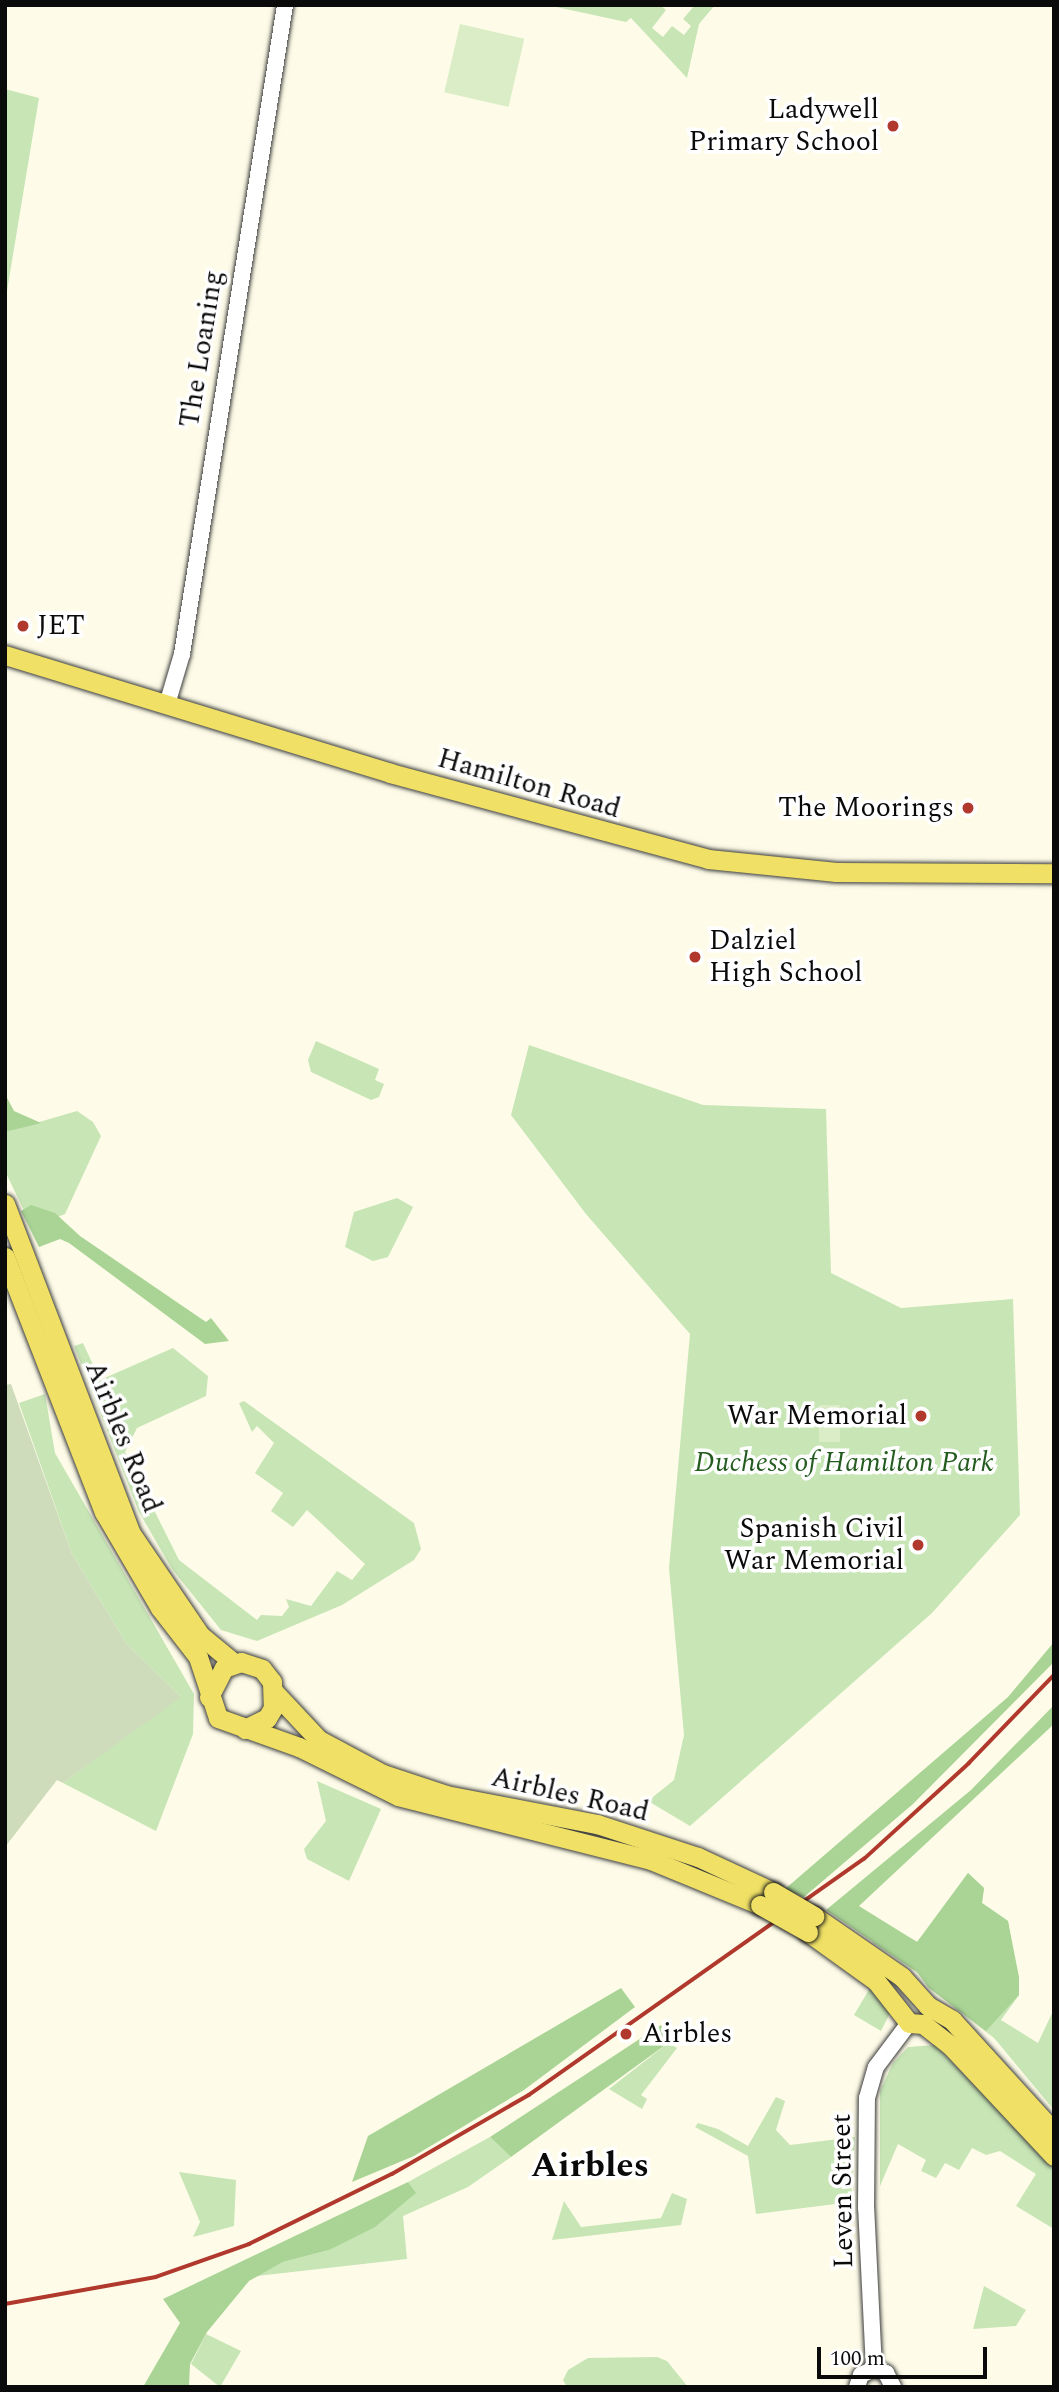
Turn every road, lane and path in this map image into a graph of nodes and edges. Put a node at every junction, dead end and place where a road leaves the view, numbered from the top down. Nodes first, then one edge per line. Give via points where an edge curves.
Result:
1 (285, 5) edge
2 (5, 655) edge
3 (168, 701) junction
4 (1054, 873) edge
5 (5, 1204) edge
6 (5, 1257) edge
7 (234, 1663) junction
8 (275, 1693) junction
9 (209, 1698) junction
10 (244, 1728) junction
11 (766, 1899) junction
12 (918, 2014) junction
13 (1054, 2132) edge
14 (1054, 2156) edge
15 (874, 2369) junction
16 (857, 2387) edge
17 (893, 2387) edge

1 - 3 street, The Loaning via 182,654
2 - 3 main road, Hamilton Road
3 - 4 main road, Hamilton Road via 390,773 708,859 811,871
5 - 7 main road, Airbles Road via 130,1532 200,1635
6 - 9 main road, Airbles Road via 104,1512 160,1608 198,1657
7 - 8 main road, Airbles Road via 262,1669
7 - 9 main road via 215,1675
8 - 10 main road via 267,1718
8 - 11 main road, Airbles Road via 319,1740 383,1774 492,1805 597,1824 698,1857
9 - 10 main road, Airbles Road via 218,1718
10 - 11 main road, Airbles Road via 299,1747 398,1796 651,1860
11 - 12 main road, Airbles Road, bridge via 902,1977
12 - 13 main road, Airbles Road via 969,2038
12 - 14 main road, Airbles Road
12 - 15 street, Leven Street via 876,2067 867,2098 866,2208
15 - 16 street via 861,2375
15 - 17 street via 886,2373

